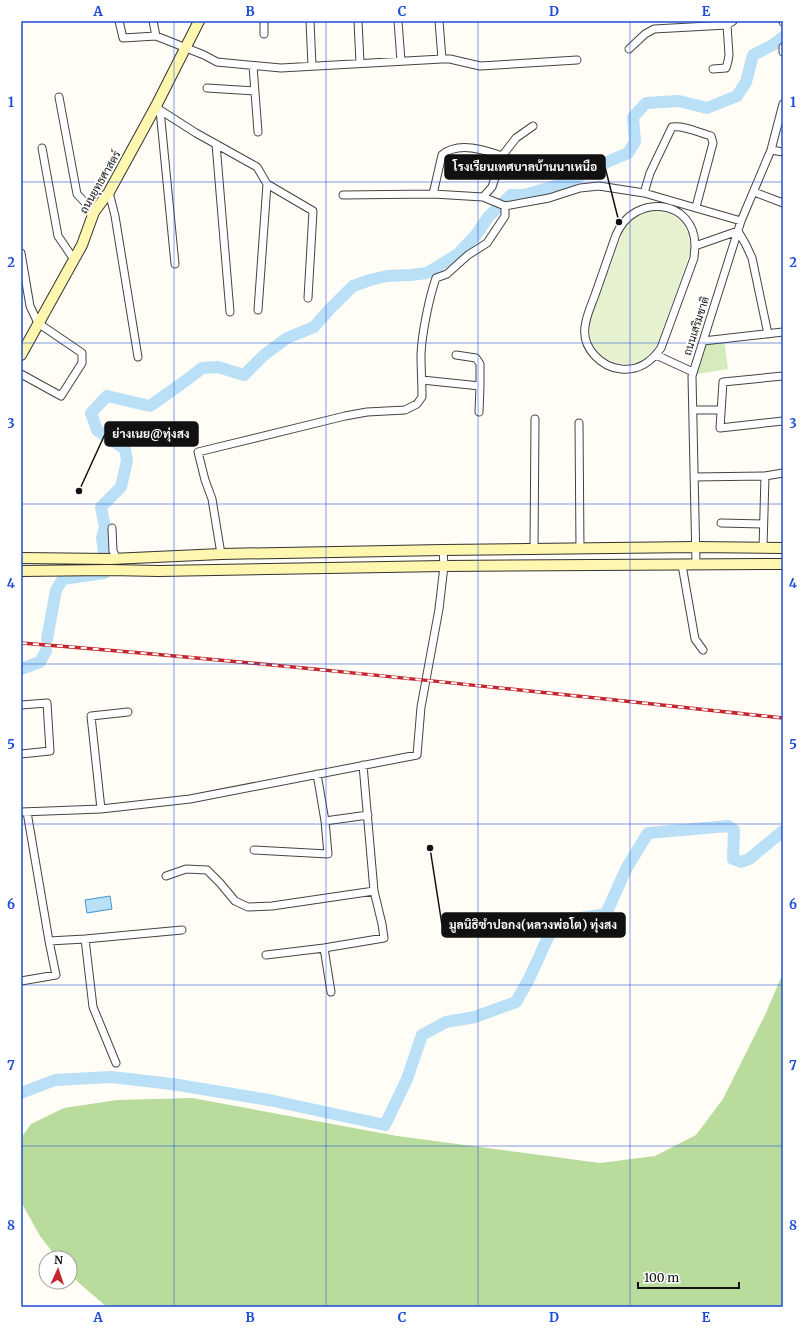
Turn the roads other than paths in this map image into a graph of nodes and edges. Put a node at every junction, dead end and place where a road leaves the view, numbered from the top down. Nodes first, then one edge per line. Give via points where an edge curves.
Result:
1 (118, 21) edge
2 (153, 21) edge
3 (199, 21) edge
4 (264, 21) edge
5 (310, 21) edge
6 (358, 21) edge
7 (398, 21) edge
8 (439, 21) edge
9 (730, 23) edge
10 (264, 34) dead end
11 (156, 36) junction
12 (783, 47) edge
13 (186, 48) junction
14 (629, 49) dead end
15 (783, 52) edge
16 (442, 59) junction
17 (577, 60) dead end
18 (401, 61) junction
19 (360, 63) junction
20 (254, 66) junction
21 (312, 66) junction
22 (713, 69) dead end
23 (208, 88) dead end
24 (255, 91) junction
25 (59, 96) dead end
26 (783, 104) edge
27 (158, 108) junction
28 (533, 126) dead end
29 (258, 132) dead end
30 (216, 144) junction
31 (42, 148) dead end
32 (771, 150) junction
33 (783, 152) edge
34 (502, 156) junction
35 (267, 184) junction
36 (109, 192) junction
37 (754, 192) junction
38 (644, 193) junction
39 (433, 194) junction
40 (343, 195) dead end
41 (483, 197) junction
42 (783, 203) edge
43 (505, 206) junction
44 (696, 207) junction
45 (94, 212) junction
46 (741, 221) junction
47 (738, 231) junction
48 (695, 246) junction
49 (21, 253) edge
50 (74, 258) junction
51 (175, 264) dead end
52 (308, 298) dead end
53 (258, 310) dead end
54 (230, 312) dead end
55 (38, 323) junction
56 (783, 332) edge
57 (768, 334) junction
58 (703, 342) junction
59 (21, 355) edge
60 (456, 355) dead end
61 (656, 355) junction
62 (138, 357) dead end
63 (693, 372) junction
64 (21, 374) edge
65 (783, 376) edge
66 (422, 380) junction
67 (480, 386) junction
68 (693, 410) junction
69 (721, 410) junction
70 (479, 412) dead end
71 (535, 419) dead end
72 (783, 421) edge
73 (579, 423) dead end
74 (783, 473) edge
75 (765, 476) junction
76 (694, 477) junction
77 (721, 523) dead end
78 (763, 524) junction
79 (112, 528) dead end
80 (695, 547) junction
81 (763, 548) junction
82 (783, 548) edge
83 (580, 549) junction
84 (443, 550) junction
85 (534, 550) junction
86 (221, 554) junction
87 (21, 558) edge
88 (114, 559) junction
89 (696, 564) junction
90 (783, 564) edge
91 (682, 565) junction
92 (444, 566) junction
93 (35, 571) junction
94 (21, 572) edge
95 (21, 577) edge
96 (703, 650) dead end
97 (21, 706) edge
98 (128, 712) dead end
99 (21, 754) edge
100 (363, 765) junction
101 (317, 774) junction
102 (100, 808) junction
103 (24, 812) edge
104 (368, 816) junction
105 (325, 821) junction
106 (254, 850) dead end
107 (166, 876) dead end
108 (374, 891) junction
109 (182, 930) dead end
110 (85, 939) junction
111 (49, 941) junction
112 (324, 948) junction
113 (266, 955) dead end
114 (21, 981) edge
115 (331, 992) dead end
116 (116, 1063) dead end

1 - 11 street via 123,38
2 - 11 street
3 - 13 main road, ถนนยุทธศาสตร์
4 - 10 street
5 - 21 street
6 - 19 street
7 - 18 street
8 - 16 street
9 - 14 street via 654,29
9 - 22 street via 726,68
11 - 13 street
12 - 15 street
13 - 20 street via 217,62
13 - 27 main road, ถนนยุทธศาสตร์
16 - 17 street via 480,66
16 - 18 street
18 - 19 street
19 - 21 street
20 - 21 street
20 - 24 street
23 - 24 street
24 - 29 street
25 - 45 street via 77,194
26 - 32 street, ถนนเสริมชาติ
27 - 30 street via 196,134
27 - 36 main road, ถนนยุทธศาสตร์
27 - 51 street
28 - 34 street via 516,138
30 - 35 street via 257,167
30 - 54 street
31 - 50 street via 58,236
32 - 33 street
32 - 37 street, ถนนเสริมชาติ
34 - 39 street via 481,149 460,148 446,152 442,155
34 - 41 street via 492,187
35 - 52 street via 313,211
35 - 53 street
36 - 45 main road, ถนนยุทธศาสตร์
36 - 62 street
37 - 42 street
37 - 46 street, ถนนเสริมชาติ
38 - 43 street via 599,186
38 - 44 street
38 - 44 street via 650,173 672,127 692,130 711,136 713,143
39 - 40 street
39 - 41 street
41 - 43 street
43 - 66 street via 505,216 487,243 447,274 436,278 423,337
44 - 46 street
45 - 50 main road, ถนนยุทธศาสตร์
46 - 47 street, ถนนเสริมชาติ
47 - 48 street
47 - 57 street via 752,258
47 - 58 street, ถนนเสริมชาติ
48 - 61 street via 694,258 661,348
48 - 61 street via 694,233 687,221 676,212 657,206 644,208 632,214 622,223 614,242 587,318 587,344 599,360 616,369 642,366
49 - 55 street via 30,306
50 - 55 main road, ถนนยุทธศาสตร์
55 - 59 main road, ถนนยุทธศาสตร์
55 - 64 street via 82,353 82,363 61,396
56 - 57 street
57 - 58 street
58 - 63 street, ถนนเสริมชาติ
60 - 67 street via 476,358 480,364
61 - 63 street
63 - 68 street, ถนนเสริมชาติ
65 - 69 street via 723,382
66 - 67 street
66 - 86 street via 422,397 417,404 404,410 345,416 198,452 212,500
67 - 70 street
68 - 69 street
68 - 76 street, ถนนเสริมชาติ
69 - 72 street via 720,428
71 - 85 street
73 - 83 street
74 - 75 street
75 - 76 street
75 - 78 street
76 - 80 street, ถนนเสริมชาติ
77 - 78 street
78 - 81 street
79 - 88 street
80 - 81 main road
80 - 83 main road
80 - 89 street, ถนนเสริมชาติ
81 - 82 main road
83 - 85 main road
84 - 85 main road
84 - 86 main road
84 - 92 street
86 - 88 main road
87 - 88 main road
89 - 90 main road
89 - 91 main road
91 - 92 main road
91 - 96 street via 695,639
92 - 93 main road
92 - 100 street via 439,609 420,707 417,755
93 - 94 main road
93 - 95 main road
97 - 99 street via 47,703 50,751
98 - 102 street via 91,716
100 - 101 street
100 - 104 street
101 - 102 street via 190,799
101 - 105 street
102 - 103 street
103 - 111 street
104 - 105 street
104 - 108 street
105 - 106 street via 328,854
107 - 108 street via 186,869 207,870 235,901 248,907 272,906
108 - 112 street via 384,938
109 - 110 street
110 - 111 street
110 - 116 street via 93,1007
111 - 114 street via 56,975
112 - 113 street
112 - 115 street

